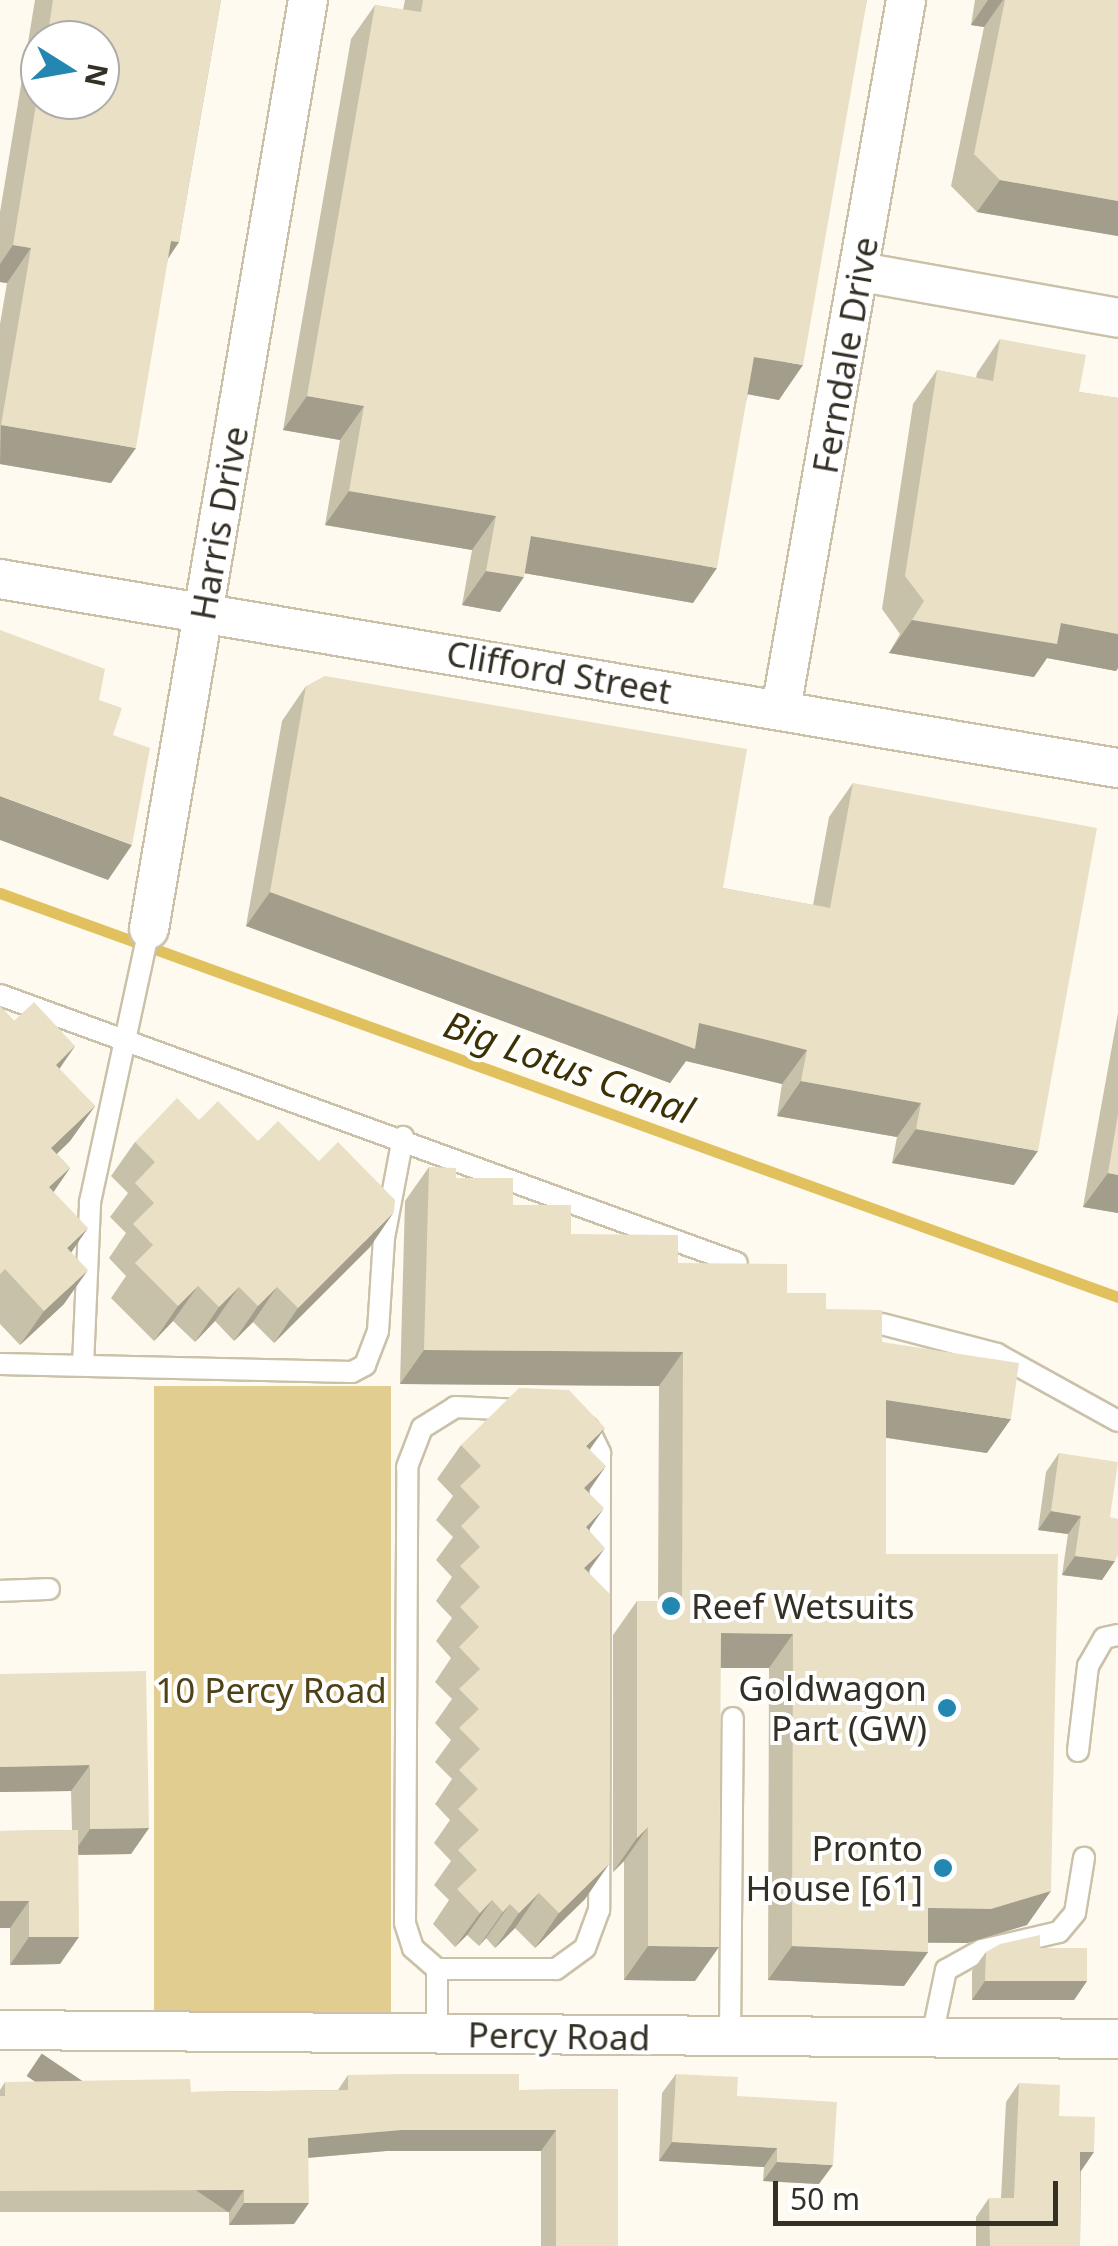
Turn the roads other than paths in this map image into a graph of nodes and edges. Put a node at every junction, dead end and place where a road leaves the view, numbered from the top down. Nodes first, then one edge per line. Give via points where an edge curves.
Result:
1 (308, 0) edge
2 (906, 0) edge
3 (861, 272) junction
4 (1118, 318) edge
5 (0, 579) edge
6 (204, 612) junction
7 (781, 709) junction
8 (1118, 768) edge
9 (149, 929) joint
10 (0, 995) edge
11 (124, 1044) junction
12 (403, 1137) junction
13 (736, 1264) edge
14 (882, 1324) edge
15 (0, 1364) edge
16 (83, 1364) junction
17 (1118, 1421) edge
18 (49, 1589) dead end
19 (0, 1591) edge
20 (1118, 1635) edge
21 (733, 1718) dead end
22 (1078, 1751) dead end
23 (1084, 1858) dead end
24 (437, 1969) junction
25 (0, 2030) edge
26 (437, 2033) junction
27 (730, 2038) junction
28 (1118, 2039) edge
29 (931, 2040) junction

1 - 6 street, Harris Drive
2 - 3 street, Ferndale Drive
3 - 4 street
3 - 7 street, Ferndale Drive
5 - 6 street, Clifford Street
6 - 7 street, Clifford Street
6 - 9 street, Harris Drive
7 - 8 street, Clifford Street
9 - 11 lane, Harris Drive
10 - 11 lane
11 - 12 lane
11 - 16 lane, Harris Drive via 90,1202
12 - 13 lane
12 - 16 lane via 384,1238 378,1331 366,1365 352,1372
14 - 17 lane via 997,1354
15 - 16 lane
18 - 19 lane
20 - 22 lane via 1094,1650
21 - 27 lane
23 - 29 lane via 1075,1913 1059,1932 970,1954 946,1970
24 - 24 lane via 413,1948 405,1923 409,1453 422,1428 454,1407 551,1408 588,1428 600,1453 597,1924 585,1948 556,1969
24 - 26 lane
25 - 26 street, Percy Road
26 - 27 street, Percy Road
27 - 29 street, Percy Road
28 - 29 street, Percy Road

